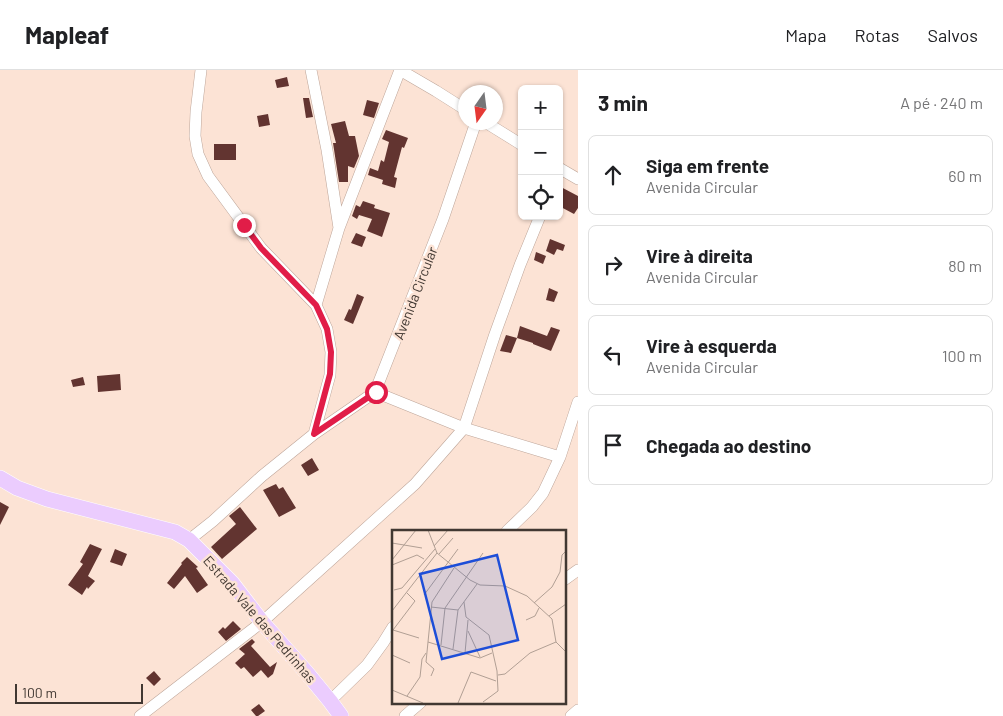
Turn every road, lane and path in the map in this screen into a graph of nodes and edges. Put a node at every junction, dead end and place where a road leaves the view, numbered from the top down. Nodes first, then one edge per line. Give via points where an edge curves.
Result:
1 (200, 70) edge
2 (311, 70) edge
3 (400, 70) edge
4 (458, 105) edge
5 (473, 130) edge
6 (498, 130) edge
7 (518, 143) edge
8 (563, 170) edge
9 (578, 179) edge
10 (538, 220) edge
11 (339, 228) junction
12 (316, 305) junction
13 (376, 392) junction
14 (578, 402) edge
15 (464, 428) junction
16 (314, 434) junction
17 (560, 457) junction
18 (0, 478) edge
19 (507, 530) edge
20 (189, 540) junction
21 (578, 570) edge
22 (566, 579) edge
23 (262, 622) junction
24 (392, 629) edge
25 (330, 701) junction
26 (419, 704) edge
27 (578, 710) edge
28 (140, 716) edge
29 (341, 716) edge
30 (405, 716) edge
31 (571, 716) edge

1 - 12 street via 195,136 198,154 208,176 261,248
2 - 11 street
3 - 4 street
3 - 11 street
5 - 13 street, Avenida Circular via 443,219
6 - 7 street
8 - 9 street
10 - 15 street
11 - 12 street
12 - 16 street via 327,329 331,352 330,374
13 - 15 street
13 - 16 street
14 - 17 street
15 - 17 street
15 - 23 street via 415,484
16 - 20 street
17 - 19 street via 543,493 532,508
18 - 20 main road, Estrada Vale das Pedrinhas via 48,500 175,532
20 - 23 main road, Estrada Vale das Pedrinhas via 232,583
21 - 22 street
23 - 25 main road, Estrada Vale das Pedrinhas
23 - 28 street
24 - 25 street via 367,665
25 - 29 main road, Estrada Vale das Pedrinhas
26 - 30 street
27 - 31 street

